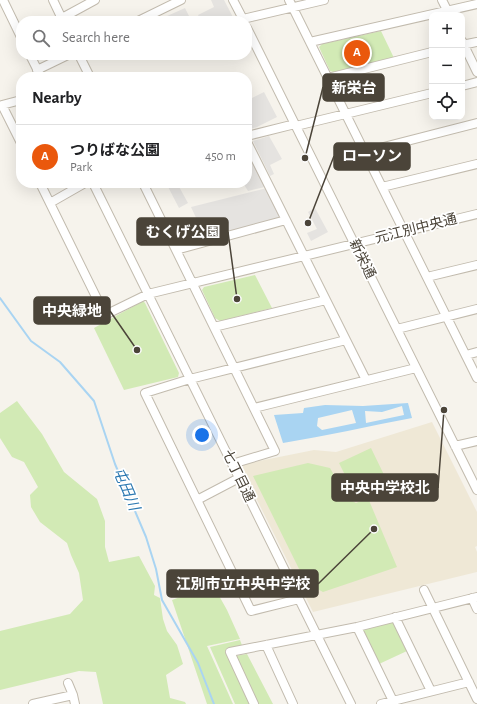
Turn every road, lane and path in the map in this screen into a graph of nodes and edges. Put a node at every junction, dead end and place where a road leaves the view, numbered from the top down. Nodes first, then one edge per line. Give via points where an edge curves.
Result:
1 (3, 0) edge
2 (53, 0) edge
3 (95, 0) edge
4 (233, 0) edge
5 (324, 0) edge
6 (442, 0) edge
7 (179, 1) edge
8 (291, 4) edge
9 (477, 4) edge
10 (448, 12) edge
11 (451, 12) edge
12 (61, 16) edge
13 (67, 16) edge
14 (148, 16) edge
15 (241, 16) edge
16 (252, 17) edge
17 (429, 17) edge
18 (16, 27) edge
19 (252, 38) edge
20 (310, 42) junction
21 (477, 42) edge
22 (465, 44) edge
23 (465, 48) edge
24 (429, 53) edge
25 (32, 60) edge
26 (60, 60) edge
27 (82, 60) edge
28 (38, 72) edge
29 (42, 72) edge
30 (88, 72) edge
31 (477, 72) edge
32 (328, 78) junction
33 (477, 82) edge
34 (465, 85) edge
35 (429, 94) edge
36 (16, 101) edge
37 (346, 114) junction
38 (477, 123) edge
39 (295, 125) junction
40 (16, 133) edge
41 (252, 135) edge
42 (252, 152) edge
43 (364, 152) junction
44 (477, 164) edge
45 (382, 187) junction
46 (42, 188) edge
47 (76, 188) edge
48 (95, 188) edge
49 (145, 188) edge
50 (50, 203) junction
51 (477, 214) edge
52 (286, 220) junction
53 (404, 232) junction
54 (355, 244) junction
55 (176, 250) junction
56 (304, 256) junction
57 (477, 265) edge
58 (427, 277) junction
59 (192, 283) junction
60 (148, 294) junction
61 (326, 300) junction
62 (477, 309) edge
63 (446, 316) junction
64 (214, 326) junction
65 (397, 329) junction
66 (346, 340) junction
67 (477, 352) edge
68 (466, 355) junction
69 (234, 368) junction
70 (416, 368) junction
71 (477, 378) edge
72 (190, 379) junction
73 (366, 380) junction
74 (254, 408) junction
75 (477, 441) edge
76 (455, 446) junction
77 (232, 464) junction
78 (239, 478) junction
79 (477, 490) edge
80 (197, 500) junction
81 (424, 590) dead end
82 (474, 598) edge
83 (299, 599) junction
84 (434, 607) junction
85 (477, 609) edge
86 (395, 617) junction
87 (357, 627) junction
88 (316, 636) junction
89 (266, 645) junction
90 (469, 682) junction
91 (68, 683) dead end
92 (431, 691) junction
93 (73, 695) junction
94 (477, 700) edge
95 (393, 701) junction
96 (33, 704) edge
97 (75, 704) edge
98 (254, 704) edge
99 (294, 704) edge
100 (351, 704) edge
101 (381, 704) edge

1 - 18 street
2 - 12 street
3 - 13 street
4 - 15 street
5 - 8 street
6 - 10 street
7 - 14 street
8 - 16 street
8 - 20 street
9 - 11 street
17 - 20 street
19 - 39 street, 新栄通
20 - 32 street
21 - 22 street
23 - 31 street
24 - 32 street
25 - 28 street
26 - 29 street
27 - 30 street
32 - 37 street
33 - 34 street
35 - 37 street
36 - 40 street via 2,104
37 - 39 street
37 - 43 street
38 - 43 street
39 - 41 street
39 - 54 street, 新栄通
42 - 52 street
43 - 45 street
44 - 45 street
45 - 53 street
46 - 50 street
47 - 50 street
48 - 60 street, 七丁目通
49 - 55 street
50 - 60 street, 元江別中央通 via 105,315
51 - 53 street, 元江別中央通
52 - 55 street
52 - 56 street
53 - 54 street, 元江別中央通
53 - 58 street
54 - 56 street, 元江別中央通
54 - 65 street, 新栄通
55 - 59 street
56 - 59 street, 元江別中央通
56 - 61 street
57 - 58 street
58 - 63 street
59 - 60 street, 元江別中央通
59 - 64 street
60 - 72 street, 七丁目通
61 - 64 street
61 - 66 street
62 - 63 street
63 - 65 street
63 - 68 street
64 - 69 street
65 - 70 street, 新栄通
66 - 69 street
66 - 73 street
67 - 68 street
68 - 71 street
69 - 72 street
69 - 74 street
70 - 73 street
70 - 76 street, 新栄通
72 - 77 street, 七丁目通
72 - 80 street via 145,393
73 - 74 street
74 - 77 street via 275,451
75 - 76 street
76 - 79 street, 新栄通
77 - 78 street, 七丁目通
78 - 80 street
78 - 83 street, 七丁目通
80 - 83 street via 251,611
81 - 84 street
82 - 84 street
82 - 85 street
83 - 88 street, 七丁目通
84 - 86 street
84 - 90 street
86 - 87 street
86 - 92 street
87 - 88 street
87 - 95 street
88 - 89 street
88 - 100 street, 七丁目通
89 - 98 street via 230,652
89 - 99 street
90 - 92 street
90 - 94 street
91 - 93 street
92 - 95 street
93 - 96 street
93 - 97 street
95 - 101 street

